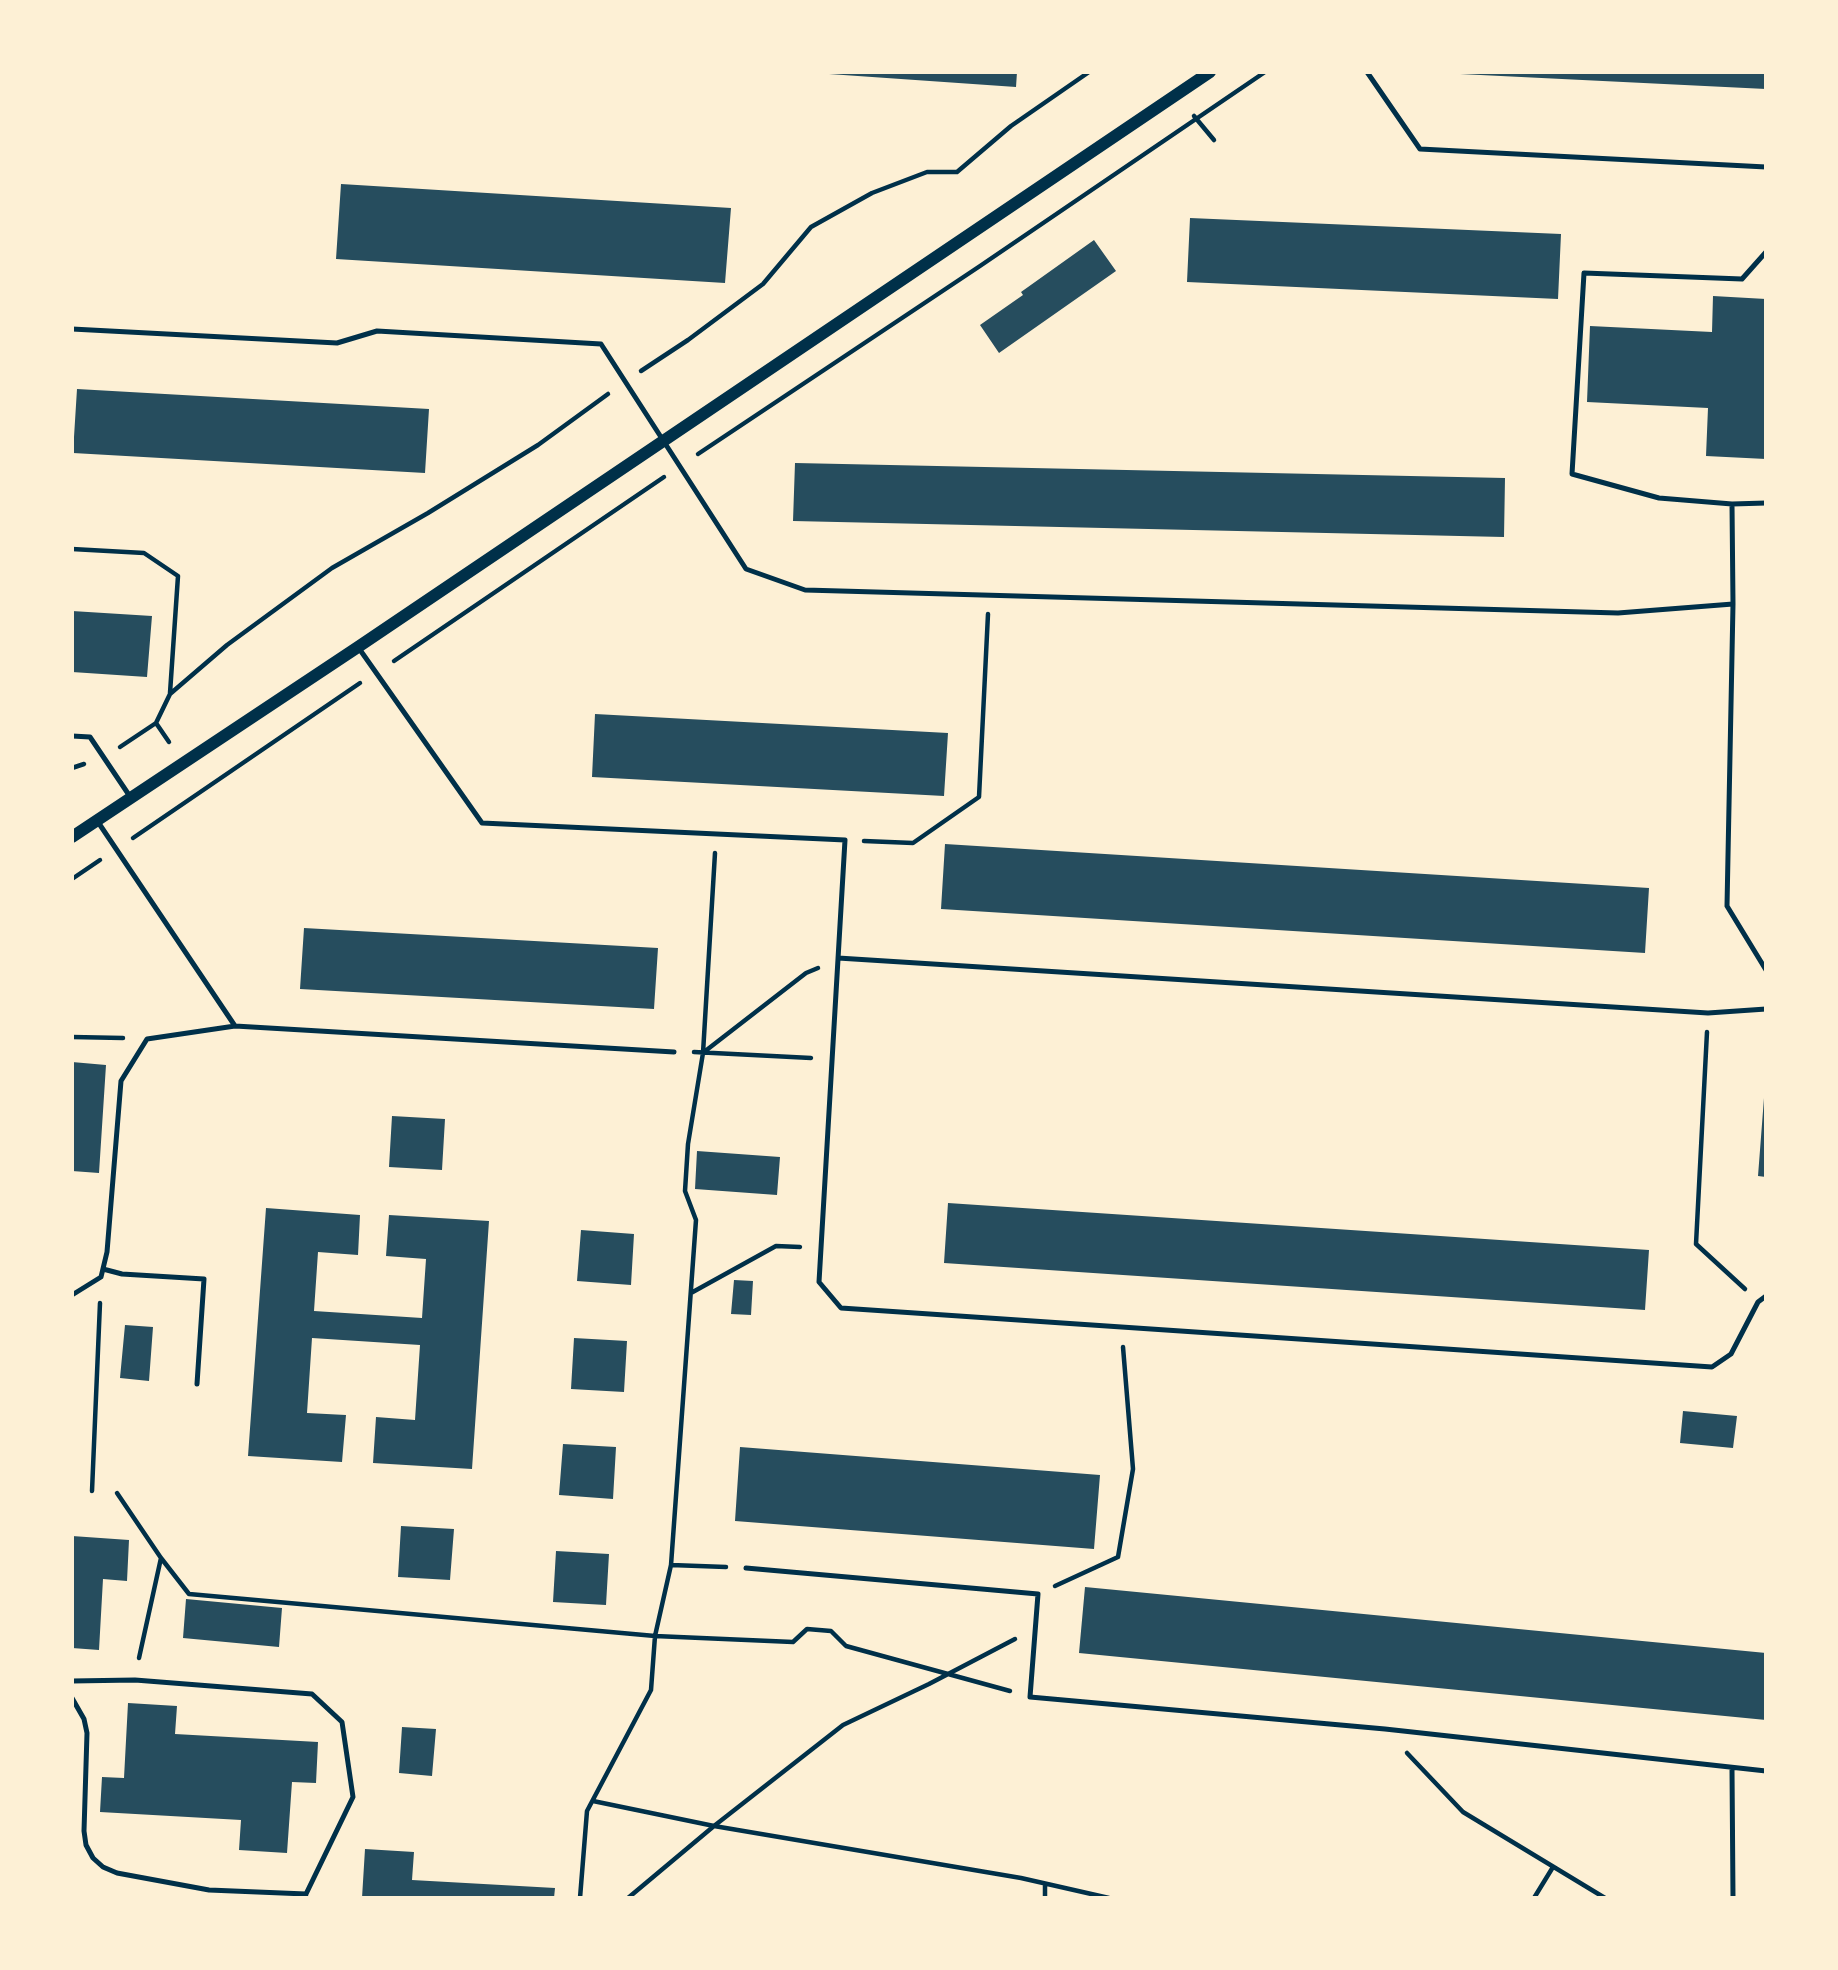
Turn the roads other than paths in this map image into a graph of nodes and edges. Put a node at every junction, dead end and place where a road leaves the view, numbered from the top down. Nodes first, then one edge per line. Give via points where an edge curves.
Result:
1 (1367, 72) edge
2 (1202, 74) edge
3 (1766, 167) edge
4 (1766, 252) edge
5 (72, 329) edge
6 (663, 441) junction
7 (1766, 503) edge
8 (1732, 504) junction
9 (1733, 604) junction
10 (358, 647) junction
11 (72, 736) edge
12 (131, 798) junction
13 (97, 820) junction
14 (72, 837) edge
15 (838, 958) junction
16 (1766, 970) edge
17 (1766, 1009) edge
18 (235, 1026) junction
19 (674, 1052) road end
20 (103, 1269) junction
21 (72, 1296) edge
22 (1766, 1296) edge
23 (197, 1384) dead end
24 (746, 1568) road end
25 (72, 1681) edge
26 (72, 1698) edge
27 (1732, 1769) junction
28 (1766, 1771) edge
29 (305, 1896) edge
30 (1733, 1898) edge

1 - 3 lane via 1420,149
2 - 6 street
4 - 8 lane via 1742,279 1584,273 1572,474 1659,498
5 - 6 lane via 337,343 377,331 601,344
6 - 9 lane via 746,569 805,590 1618,612
6 - 10 street
7 - 8 lane
8 - 9 lane
9 - 16 lane via 1727,906
10 - 12 street
10 - 15 lane via 482,823 845,841
11 - 12 lane via 90,737
12 - 13 street
13 - 14 street
13 - 18 lane
15 - 17 lane via 1708,1013
15 - 22 lane via 820,1282 841,1308 1712,1367 1731,1354 1758,1302
18 - 19 lane
18 - 20 lane via 147,1039 121,1081
20 - 21 lane via 101,1277
20 - 23 lane via 204,1279
24 - 27 lane via 1038,1594 1030,1697 1385,1729
25 - 29 lane via 135,1680 312,1694 342,1722 353,1797
26 - 29 lane via 87,1733 86,1846 103,1867 209,1890
27 - 28 lane
27 - 30 lane

